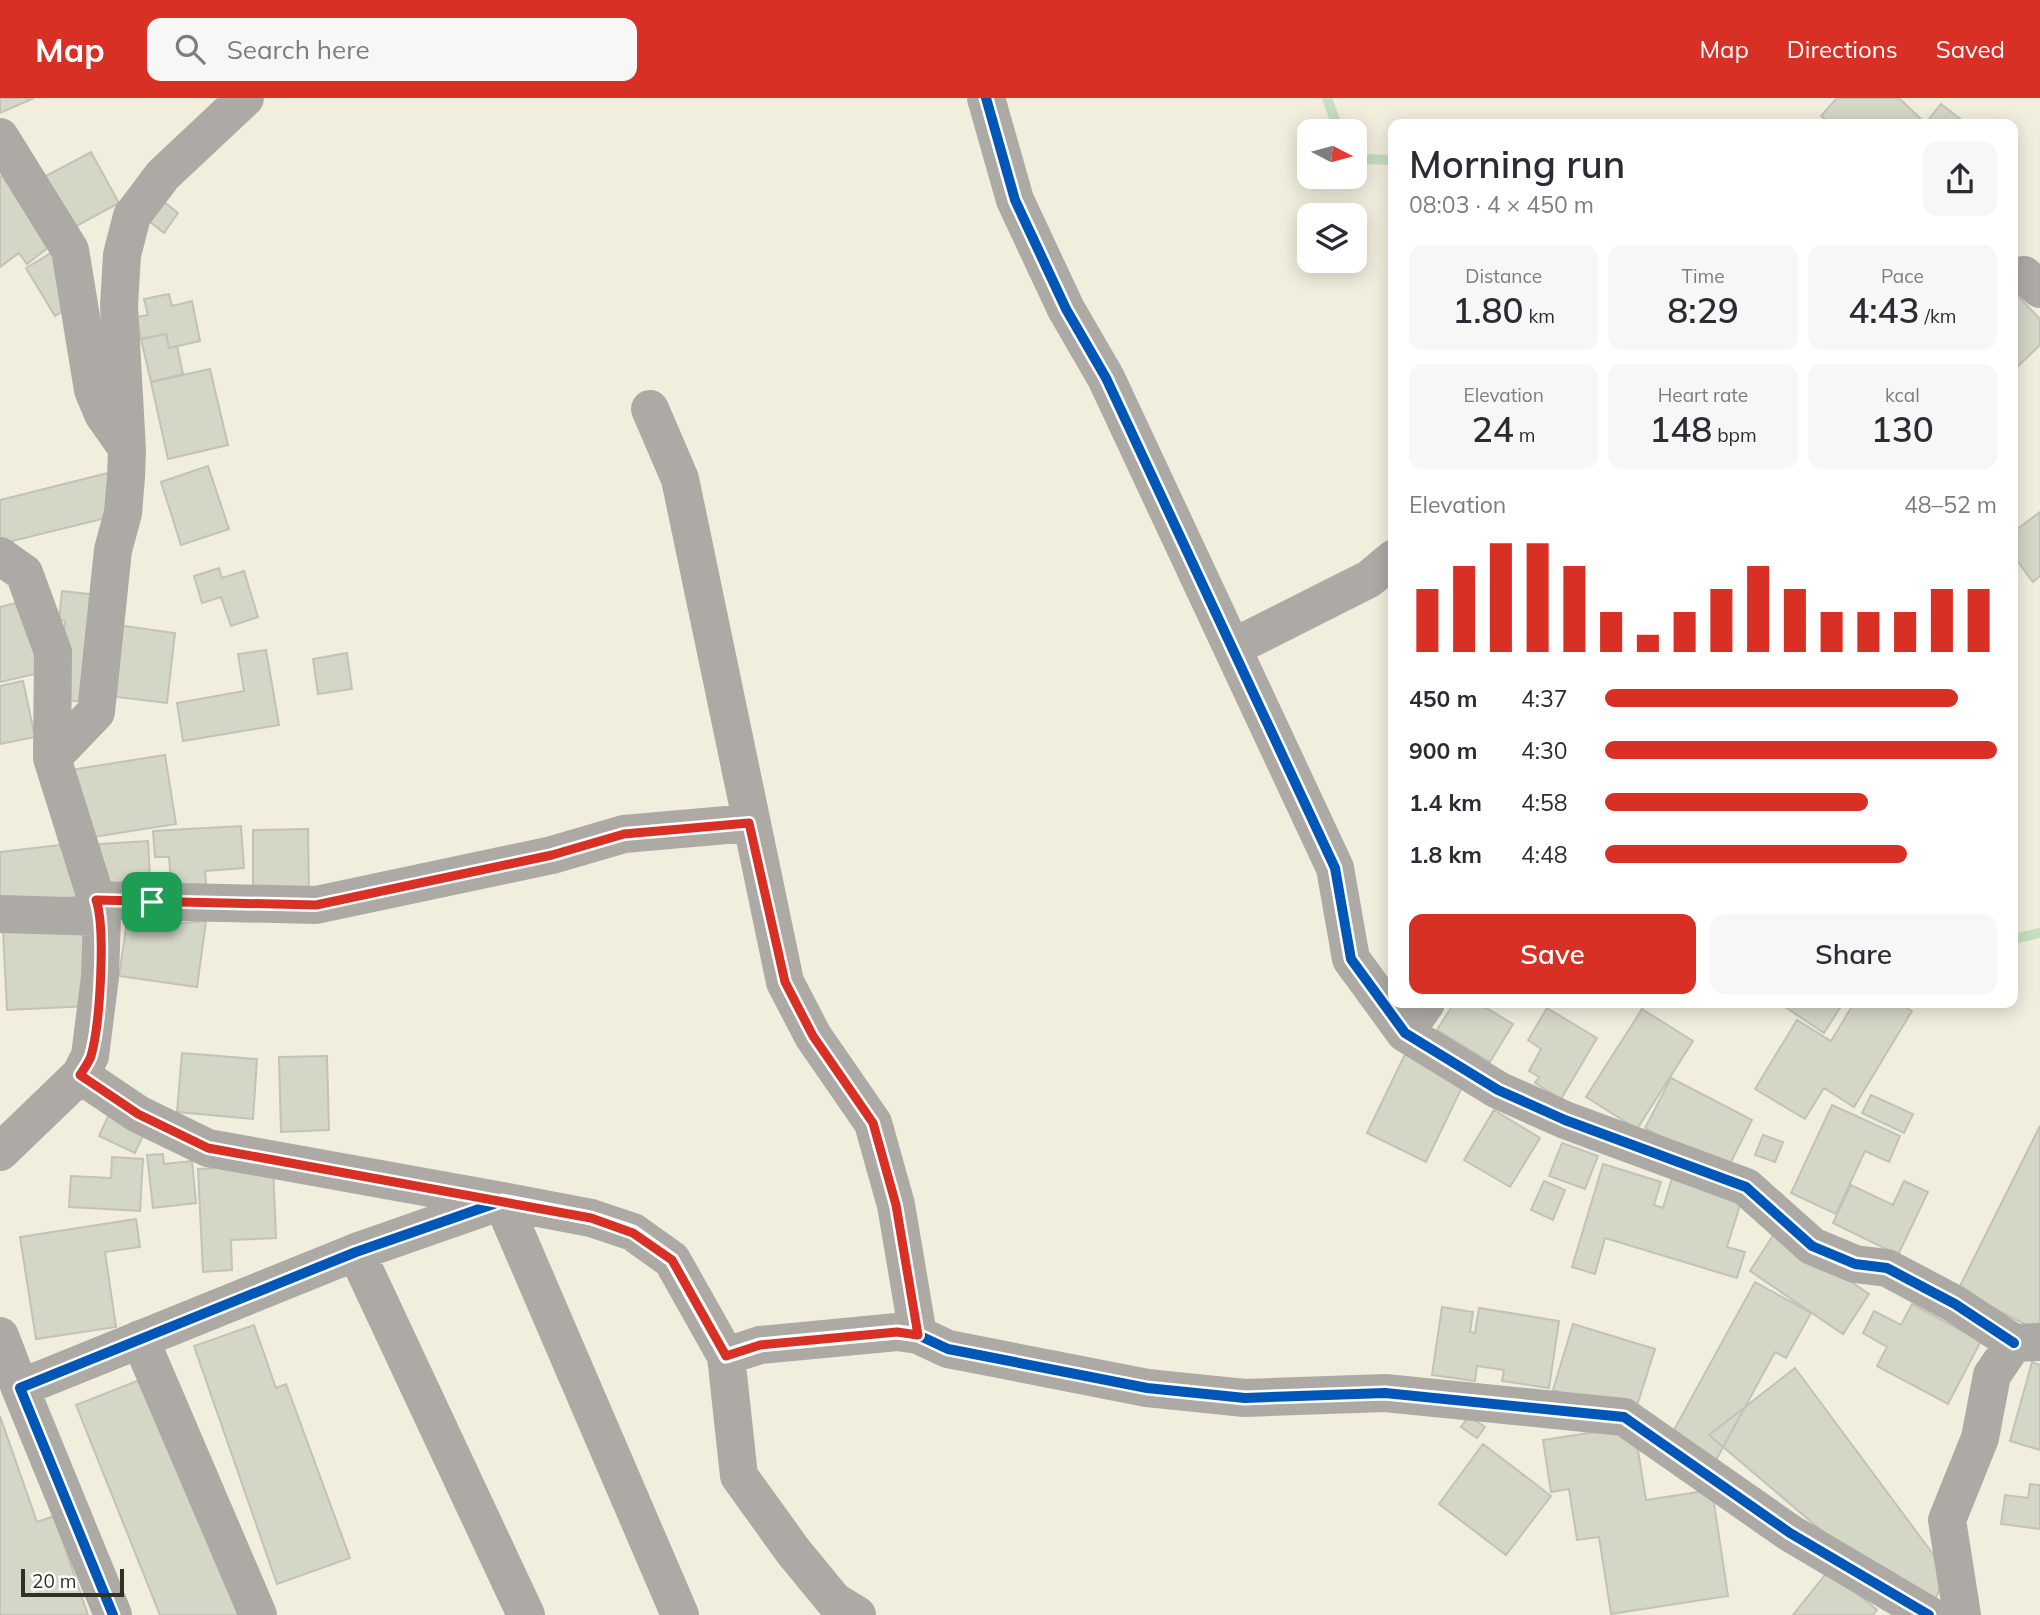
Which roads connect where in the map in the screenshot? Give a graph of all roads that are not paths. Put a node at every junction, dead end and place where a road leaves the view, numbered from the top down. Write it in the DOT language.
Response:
graph roads {
  1 [pos="245,98"];
  2 [pos="986,98"];
  3 [pos="0,137"];
  4 [pos="650,409"];
  5 [pos="128,450"];
  6 [pos="1388,563"];
  7 [pos="8,570"];
  8 [pos="1231,648"];
  9 [pos="52,758"];
  10 [pos="749,823"];
  11 [pos="99,908"];
  12 [pos="0,914"];
  13 [pos="1388,993"];
  14 [pos="1416,1018"];
  15 [pos="80,1075"];
  16 [pos="0,1152"];
  17 [pos="502,1201"];
  18 [pos="356,1252"];
  19 [pos="918,1335"];
  20 [pos="0,1336"];
  21 [pos="140,1339"];
  22 [pos="2027,1342"];
  23 [pos="726,1356"];
  24 [pos="20,1388"];
  25 [pos="113,1615"];
  26 [pos="258,1615"];
  27 [pos="526,1615"];
  28 [pos="680,1615"];
  29 [pos="857,1615"];
  30 [pos="1929,1615"];
  31 [pos="1962,1615"];
  1 -- 5 [label="street"];
  2 -- 8 [label="street"];
  3 -- 5 [label="street"];
  4 -- 10 [label="street"];
  5 -- 9 [label="street"];
  6 -- 8 [label="street"];
  7 -- 9 [label="street"];
  8 -- 13 [label="street"];
  9 -- 11 [label="street"];
  10 -- 11 [label="street"];
  10 -- 19 [label="street"];
  11 -- 12 [label="street"];
  11 -- 15 [label="street"];
  14 -- 22 [label="street"];
  15 -- 16 [label="street"];
  15 -- 17 [label="street"];
  17 -- 18 [label="street"];
  17 -- 23 [label="street"];
  17 -- 28 [label="street"];
  18 -- 21 [label="street"];
  18 -- 27 [label="street"];
  19 -- 23 [label="street"];
  19 -- 30 [label="street"];
  20 -- 24 [label="street"];
  21 -- 24 [label="street"];
  21 -- 26 [label="street"];
  22 -- 31 [label="street"];
  23 -- 29 [label="street"];
  24 -- 25 [label="street"];
}
